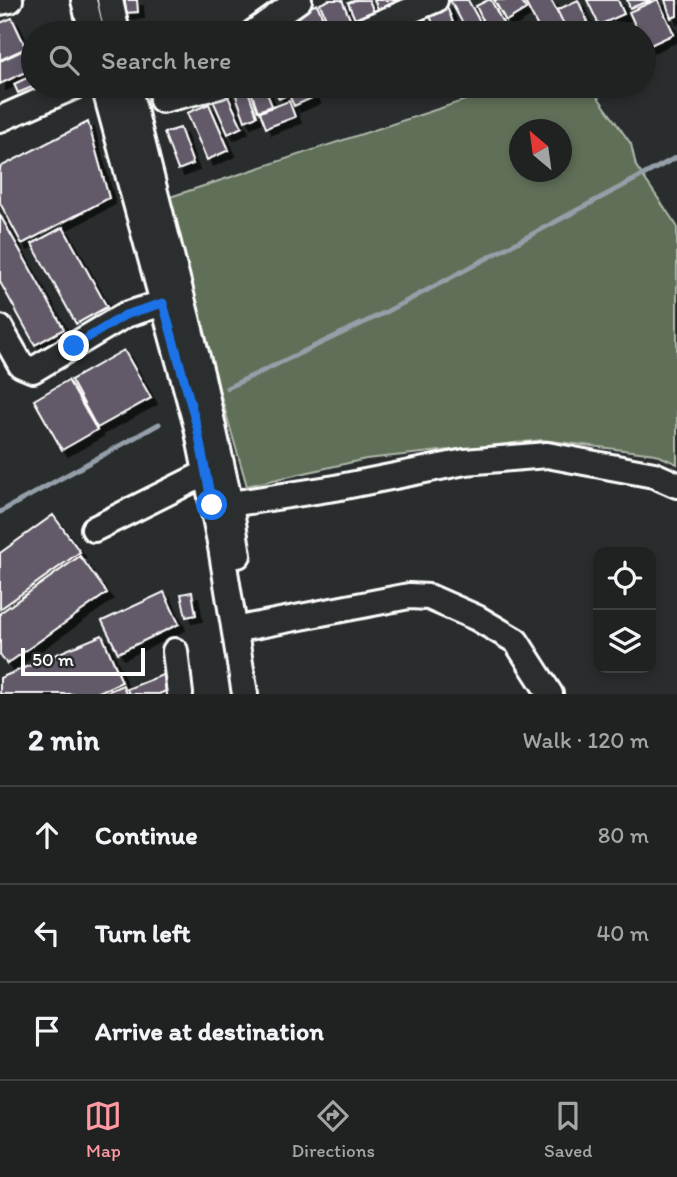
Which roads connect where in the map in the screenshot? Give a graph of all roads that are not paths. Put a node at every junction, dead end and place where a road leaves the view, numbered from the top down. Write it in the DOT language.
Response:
graph roads {
  1 [pos="10,0"];
  2 [pos="84,0"];
  3 [pos="110,0"];
  4 [pos="299,0"];
  5 [pos="435,0"];
  6 [pos="0,2"];
  7 [pos="89,21"];
  8 [pos="114,21"];
  9 [pos="270,21"];
  10 [pos="385,21"];
  11 [pos="48,98"];
  12 [pos="107,98"];
  13 [pos="131,98"];
  14 [pos="0,119"];
  15 [pos="163,303"];
  16 [pos="0,328"];
  17 [pos="206,473"];
  18 [pos="677,485"];
  19 [pos="230,504"];
  20 [pos="94,529"];
  21 [pos="249,627"];
  22 [pos="175,651"];
  23 [pos="180,694"];
  24 [pos="245,694"];
  25 [pos="258,694"];
  26 [pos="550,694"];
  1 -- 6 [label="street"];
  2 -- 7 [label="street"];
  3 -- 8 [label="street"];
  4 -- 9 [label="street"];
  5 -- 10 [label="street"];
  11 -- 14 [label="street"];
  12 -- 15 [label="street"];
  13 -- 19 [label="street"];
  15 -- 16 [label="street"];
  15 -- 17 [label="street"];
  17 -- 20 [label="street"];
  17 -- 24 [label="street"];
  18 -- 19 [label="street"];
  19 -- 21 [label="street"];
  21 -- 25 [label="street"];
  21 -- 26 [label="street"];
  22 -- 23 [label="street"];
}
